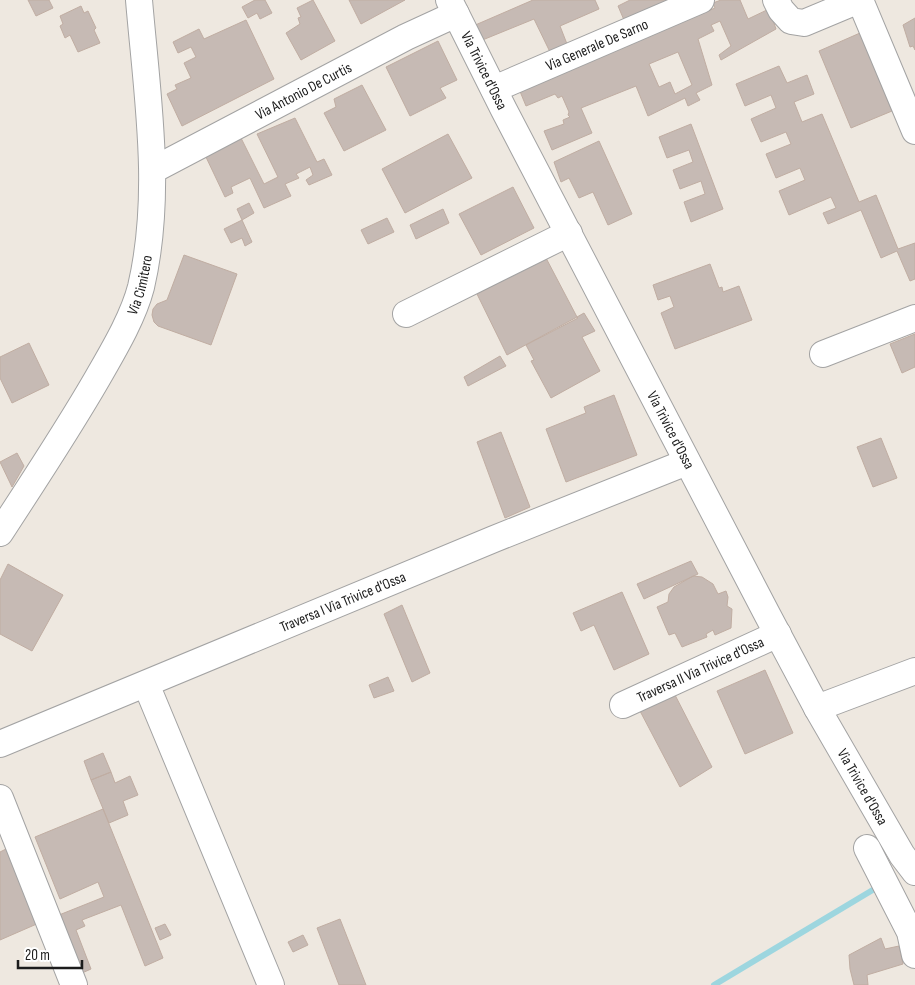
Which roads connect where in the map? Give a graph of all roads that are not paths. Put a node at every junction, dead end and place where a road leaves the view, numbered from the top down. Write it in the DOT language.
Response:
graph roads {
  1 [pos="139,0"];
  2 [pos="701,0"];
  3 [pos="776,0"];
  4 [pos="860,0"];
  5 [pos="452,7"];
  6 [pos="818,12"];
  7 [pos="494,89"];
  8 [pos="915,131"];
  9 [pos="153,170"];
  10 [pos="569,233"];
  11 [pos="406,314"];
  12 [pos="915,318"];
  13 [pos="823,354"];
  14 [pos="687,462"];
  15 [pos="0,533"];
  16 [pos="778,634"];
  17 [pos="915,671"];
  18 [pos="146,684"];
  19 [pos="623,705"];
  20 [pos="817,708"];
  21 [pos="0,744"];
  22 [pos="0,798"];
  23 [pos="872,857"];
  24 [pos="908,863"];
  25 [pos="915,885"];
  26 [pos="915,956"];
  27 [pos="74,985"];
  28 [pos="271,985"];
  1 -- 9 [label="street, Via Cimitero"];
  2 -- 7 [label="street, Via Generale De Sarno"];
  3 -- 6 [label="street"];
  4 -- 6 [label="street"];
  4 -- 8 [label="street"];
  5 -- 7 [label="street, Via Trivice d'Ossa"];
  5 -- 9 [label="street, Via Antonio De Curtis"];
  7 -- 10 [label="street, Via Trivice d'Ossa"];
  9 -- 15 [label="street, Via Cimitero"];
  10 -- 11 [label="street"];
  10 -- 14 [label="street, Via Trivice d'Ossa"];
  12 -- 13 [label="street"];
  14 -- 16 [label="street, Via Trivice d'Ossa"];
  14 -- 18 [label="street, Traversa I Via Trivice d'Ossa"];
  16 -- 19 [label="street, Traversa II Via Trivice d'Ossa"];
  16 -- 20 [label="street, Via Trivice d'Ossa"];
  17 -- 20 [label="street"];
  18 -- 21 [label="street, Traversa I Via Trivice d'Ossa"];
  18 -- 28 [label="street"];
  20 -- 24 [label="street, Via Trivice d'Ossa"];
  22 -- 27 [label="street"];
  23 -- 26 [label="street"];
  24 -- 25 [label="street, Via Trivice d'Ossa"];
}
